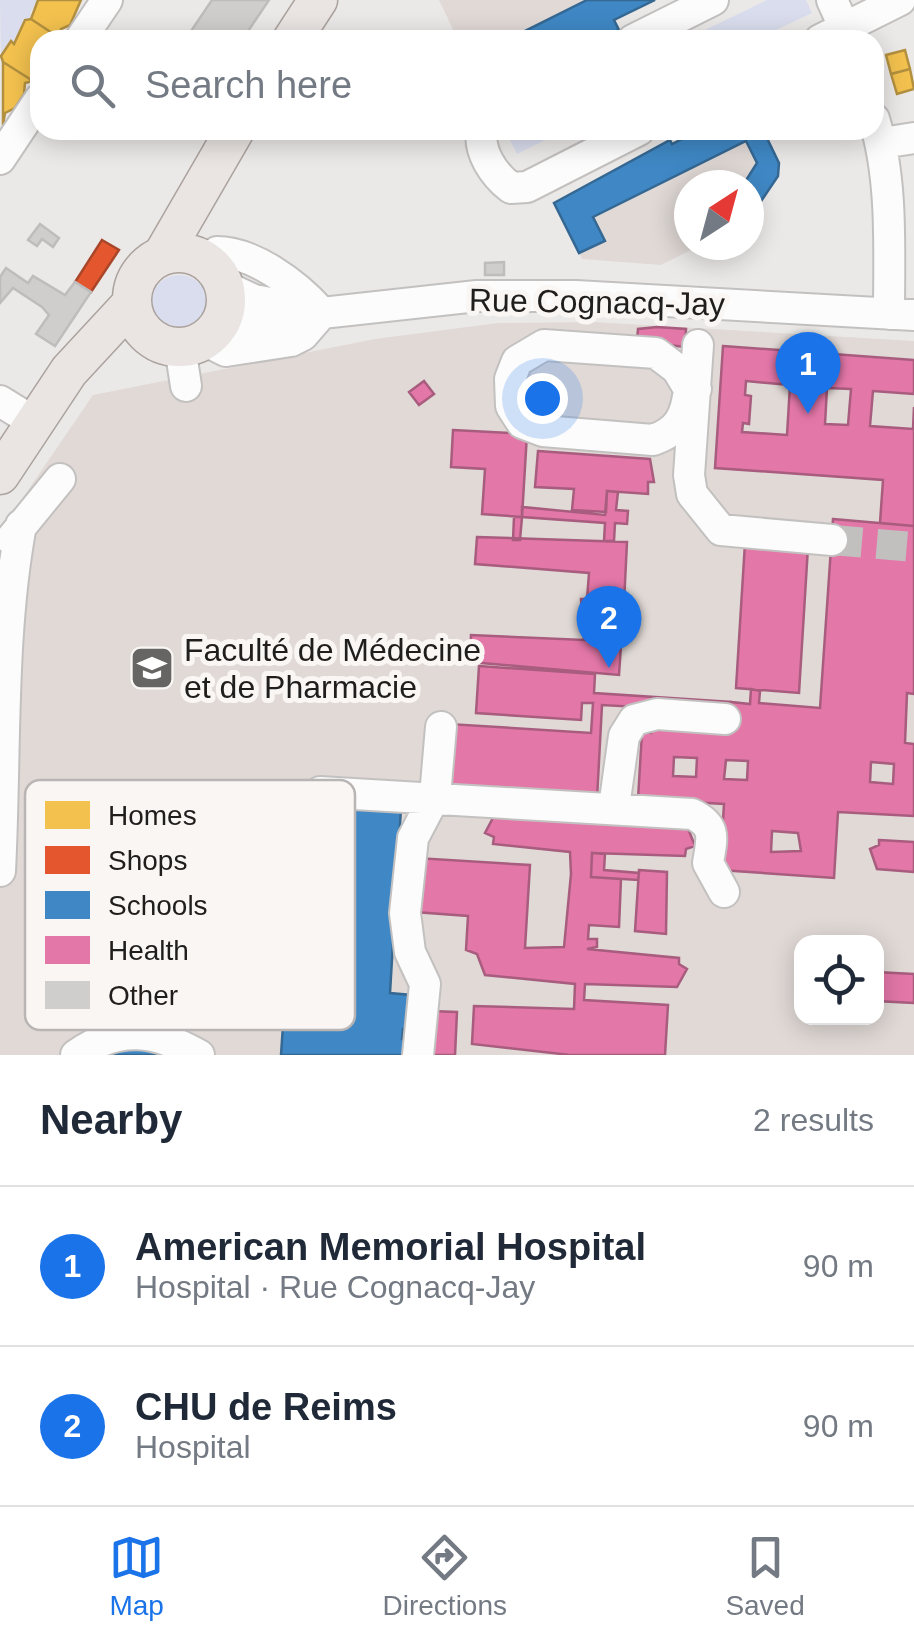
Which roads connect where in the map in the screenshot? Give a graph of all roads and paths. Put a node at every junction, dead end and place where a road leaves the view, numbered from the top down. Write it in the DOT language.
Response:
graph roads {
  1 [pos="106,0"];
  2 [pos="713,0"];
  3 [pos="900,0"];
  4 [pos="837,27"];
  5 [pos="86,30"];
  6 [pos="653,30"];
  7 [pos="30,114"];
  8 [pos="884,132"];
  9 [pos="914,138"];
  10 [pos="229,140"];
  11 [pos="480,140"];
  12 [pos="620,140"];
  13 [pos="879,140"];
  14 [pos="0,158"];
  15 [pos="199,191"];
  16 [pos="162,256"];
  17 [pos="211,269"];
  18 [pos="606,298"];
  19 [pos="132,302"];
  20 [pos="322,313"];
  21 [pos="901,315"];
  22 [pos="189,340"];
  23 [pos="698,345"];
  24 [pos="602,348"];
  25 [pos="186,386"];
  26 [pos="692,389"];
  27 [pos="0,401"];
  28 [pos="34,422"];
  29 [pos="0,475"];
  30 [pos="60,479"];
  31 [pos="21,525"];
  32 [pos="832,540"];
  33 [pos="0,556"];
  34 [pos="726,719"];
  35 [pos="441,727"];
  36 [pos="355,793"];
  37 [pos="435,796"];
  38 [pos="614,807"];
  39 [pos="0,871"];
  40 [pos="724,892"];
  41 [pos="76,1055"];
  42 [pos="200,1055"];
  43 [pos="418,1055"];
  1 -- 5 [label="street"];
  2 -- 6 [label="street"];
  3 -- 4 [label="street"];
  7 -- 14 [label="street"];
  8 -- 9 [label="street"];
  10 -- 15 [label="main road"];
  11 -- 12 [label="street"];
  13 -- 21 [label="street"];
  15 -- 16 [label="main road"];
  15 -- 17 [label="main road"];
  16 -- 17 [label="main road"];
  16 -- 19 [label="main road"];
  17 -- 20 [label="street, Rue Cognacq-Jay"];
  17 -- 22 [label="main road"];
  18 -- 20 [label="street, Rue Cognacq-Jay"];
  18 -- 21 [label="street, Rue Cognacq-Jay"];
  18 -- 24 [label="street"];
  19 -- 22 [label="main road"];
  19 -- 28 [label="main road"];
  20 -- 22 [label="street"];
  22 -- 25 [label="street"];
  22 -- 28 [label="main road"];
  23 -- 26 [label="street"];
  24 -- 26 [label="street"];
  24 -- 26 [label="street"];
  26 -- 32 [label="street"];
  27 -- 28 [label="street"];
  28 -- 29 [label="main road"];
  30 -- 31 [label="street"];
  31 -- 33 [label="street"];
  31 -- 39 [label="street"];
  34 -- 38 [label="street"];
  35 -- 37 [label="street"];
  36 -- 37 [label="street"];
  37 -- 38 [label="street"];
  37 -- 43 [label="street"];
  38 -- 40 [label="street"];
  41 -- 42 [label="street"];
}
